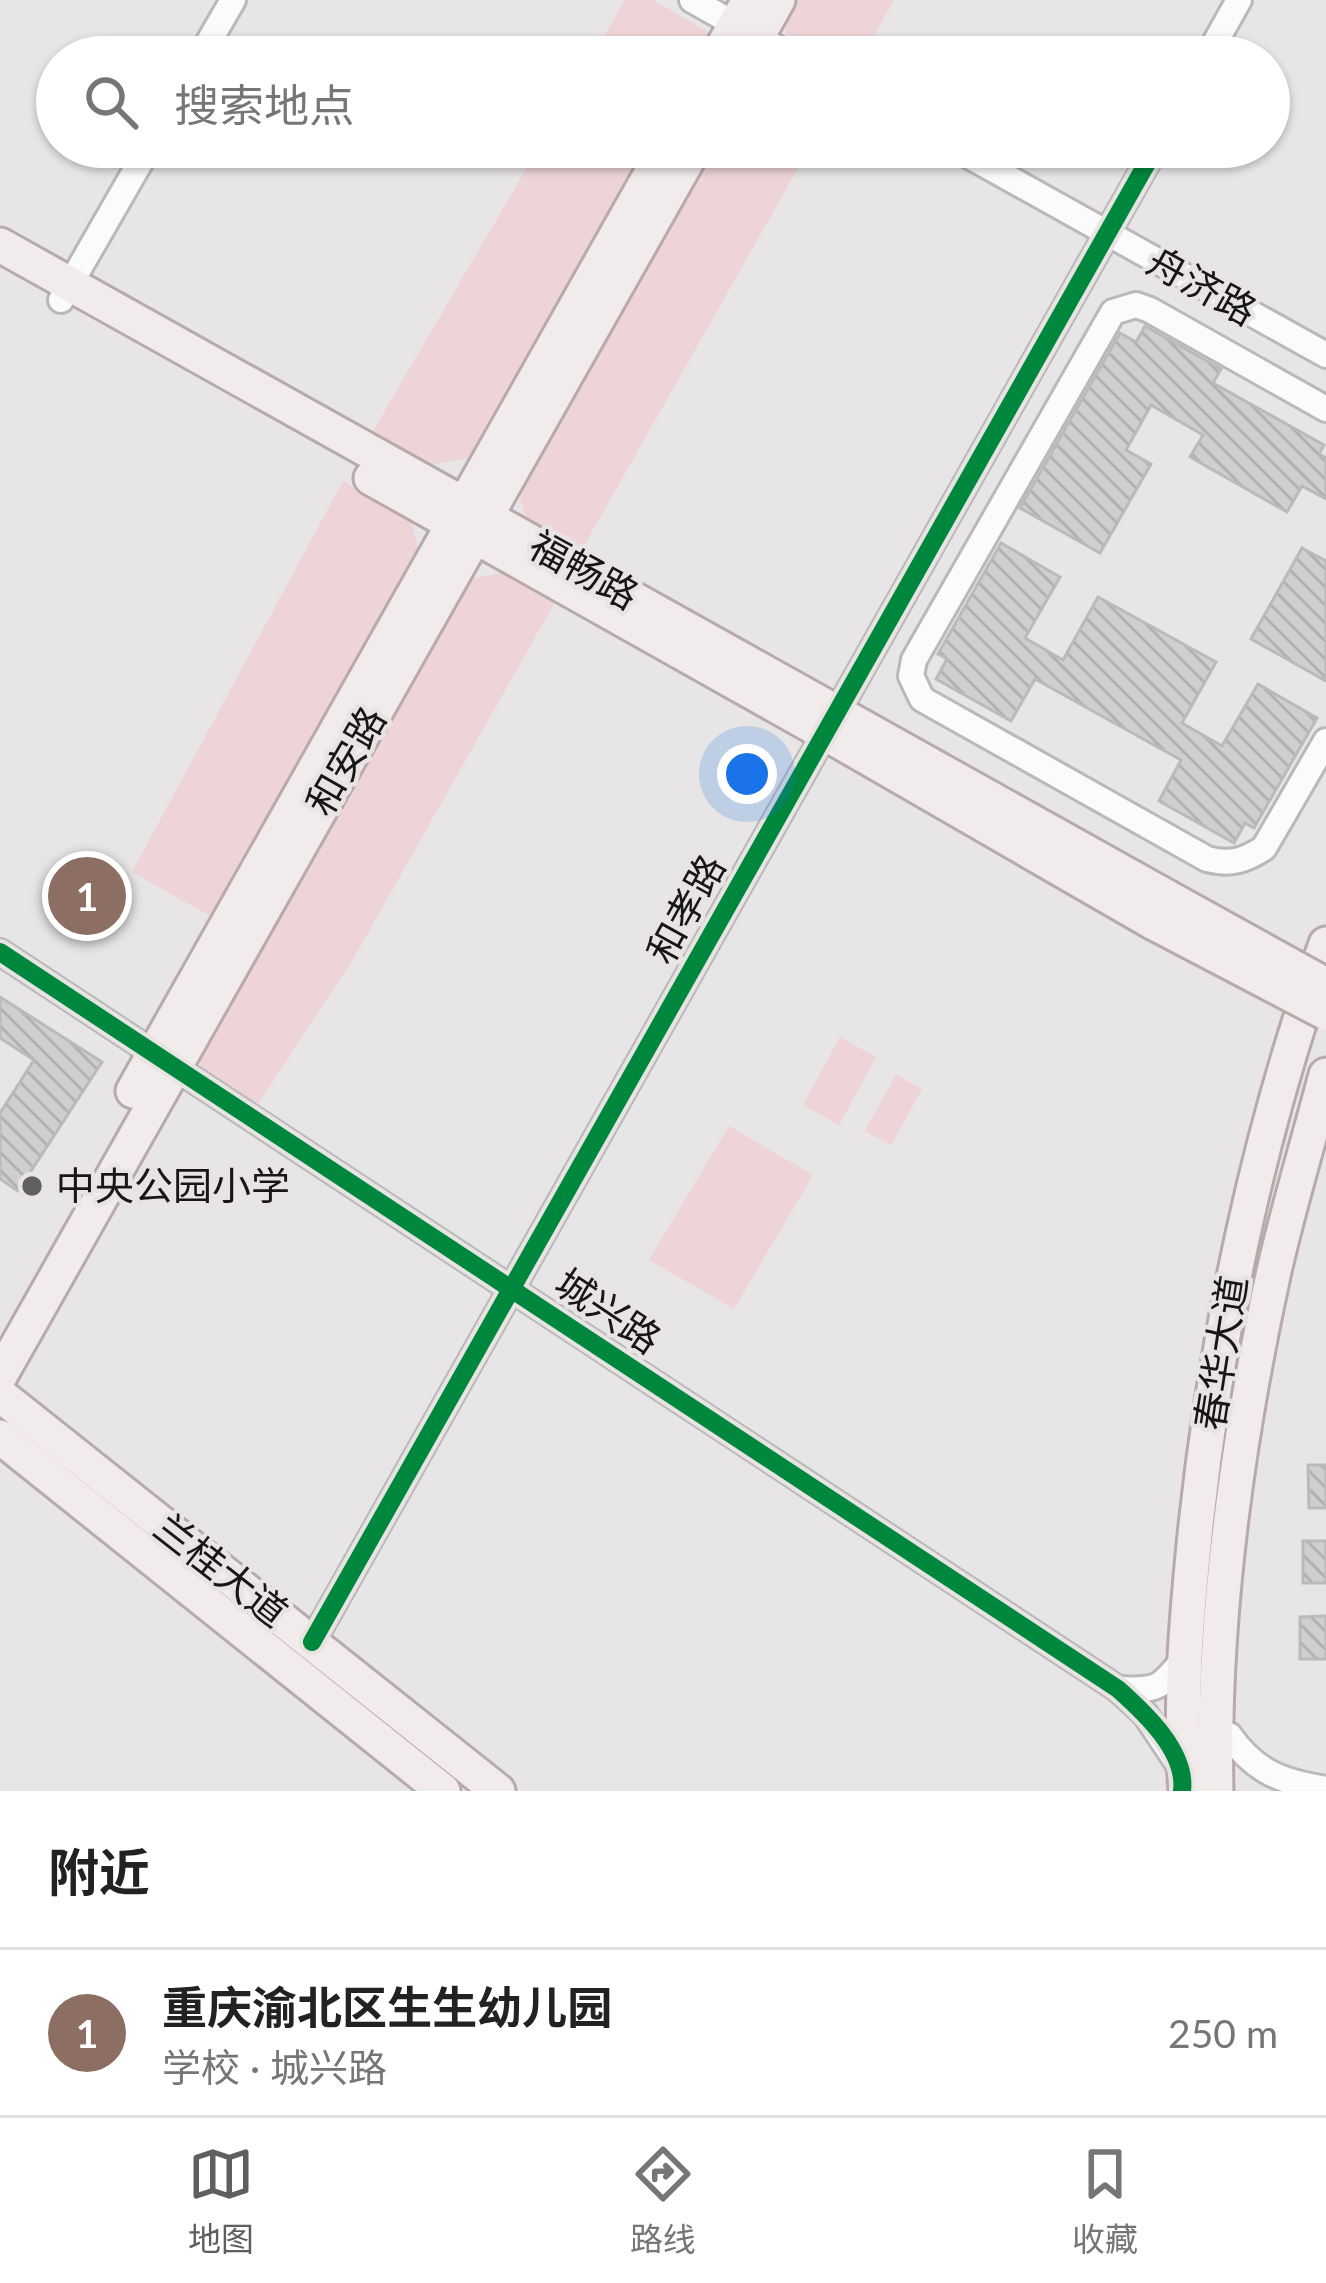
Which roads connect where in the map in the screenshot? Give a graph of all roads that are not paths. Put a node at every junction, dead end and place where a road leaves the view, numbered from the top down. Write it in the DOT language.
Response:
graph roads {
  1 [pos="233,0"];
  2 [pos="692,0"];
  3 [pos="778,0"];
  4 [pos="1239,0"];
  5 [pos="747,29"];
  6 [pos="212,36"];
  7 [pos="1219,36"];
  8 [pos="137,168"];
  9 [pos="655,168"];
  10 [pos="682,168"];
  11 [pos="989,168"];
  12 [pos="1144,168"];
  13 [pos="1107,234"];
  14 [pos="0,245"];
  15 [pos="0,266"];
  16 [pos="66,292"];
  17 [pos="1326,355"];
  18 [pos="1326,409"];
  19 [pos="955,501"];
  20 [pos="469,520"];
  21 [pos="992,522"];
  22 [pos="829,721"];
  23 [pos="1326,741"];
  24 [pos="1160,910"];
  25 [pos="1326,944"];
  26 [pos="0,952"];
  27 [pos="1326,985"];
  28 [pos="1326,1013"];
  29 [pos="164,1059"];
  30 [pos="1326,1075"];
  31 [pos="513,1288"];
  32 [pos="0,1331"];
  33 [pos="0,1376"];
  34 [pos="0,1395"];
  35 [pos="0,1437"];
  36 [pos="312,1642"];
  37 [pos="1184,1658"];
  38 [pos="1219,1658"];
  39 [pos="1118,1689"];
  40 [pos="1228,1735"];
  41 [pos="1184,1785"];
  42 [pos="1304,1788"];
  43 [pos="443,1791"];
  44 [pos="498,1791"];
  45 [pos="1216,1791"];
  46 [pos="1232,1791"];
  1 -- 6 [label="street"];
  2 -- 5 [label="street"];
  3 -- 5 [label="main road"];
  4 -- 7 [label="street"];
  8 -- 16 [label="street"];
  9 -- 20 [label="main road, 和安路"];
  10 -- 20 [label="main road, 和安路"];
  11 -- 13 [label="street, 舟济路"];
  12 -- 13 [label="street, 和孝路"];
  13 -- 17 [label="street, 舟济路"];
  13 -- 19 [label="street, 和孝路"];
  14 -- 16 [label="main road, 福畅路"];
  15 -- 16 [label="main road, 福畅路"];
  16 -- 20 [label="main road, 福畅路"];
  18 -- 21 [label="street"];
  19 -- 21 [label="street"];
  19 -- 22 [label="street, 和孝路"];
  20 -- 22 [label="main road, 福畅路"];
  20 -- 29 [label="main road, 和安路"];
  21 -- 23 [label="street"];
  22 -- 24 [label="main road, 福畅路"];
  22 -- 31 [label="street, 和孝路"];
  24 -- 27 [label="main road, bridge"];
  24 -- 28 [label="main road, bridge"];
  25 -- 37 [label="main road, 春华大道"];
  26 -- 29 [label="street, 城兴路"];
  29 -- 31 [label="street, 城兴路"];
  29 -- 32 [label="main road, 和安路"];
  29 -- 33 [label="main road, 和安路"];
  30 -- 38 [label="main road, 春华大道"];
  31 -- 36 [label="street, 和孝路"];
  31 -- 39 [label="street, 城兴路"];
  34 -- 36 [label="main road, 兰桂大道"];
  35 -- 43 [label="main road, 兰桂大道"];
  36 -- 44 [label="main road, 兰桂大道"];
  37 -- 39 [label="street"];
  37 -- 41 [label="main road, 春华大道"];
  38 -- 40 [label="street, 春华大道"];
  38 -- 45 [label="main road, 春华大道"];
  39 -- 41 [label="street, 城兴路"];
  40 -- 42 [label="street"];
  40 -- 46 [label="street, 春华大道"];
}
